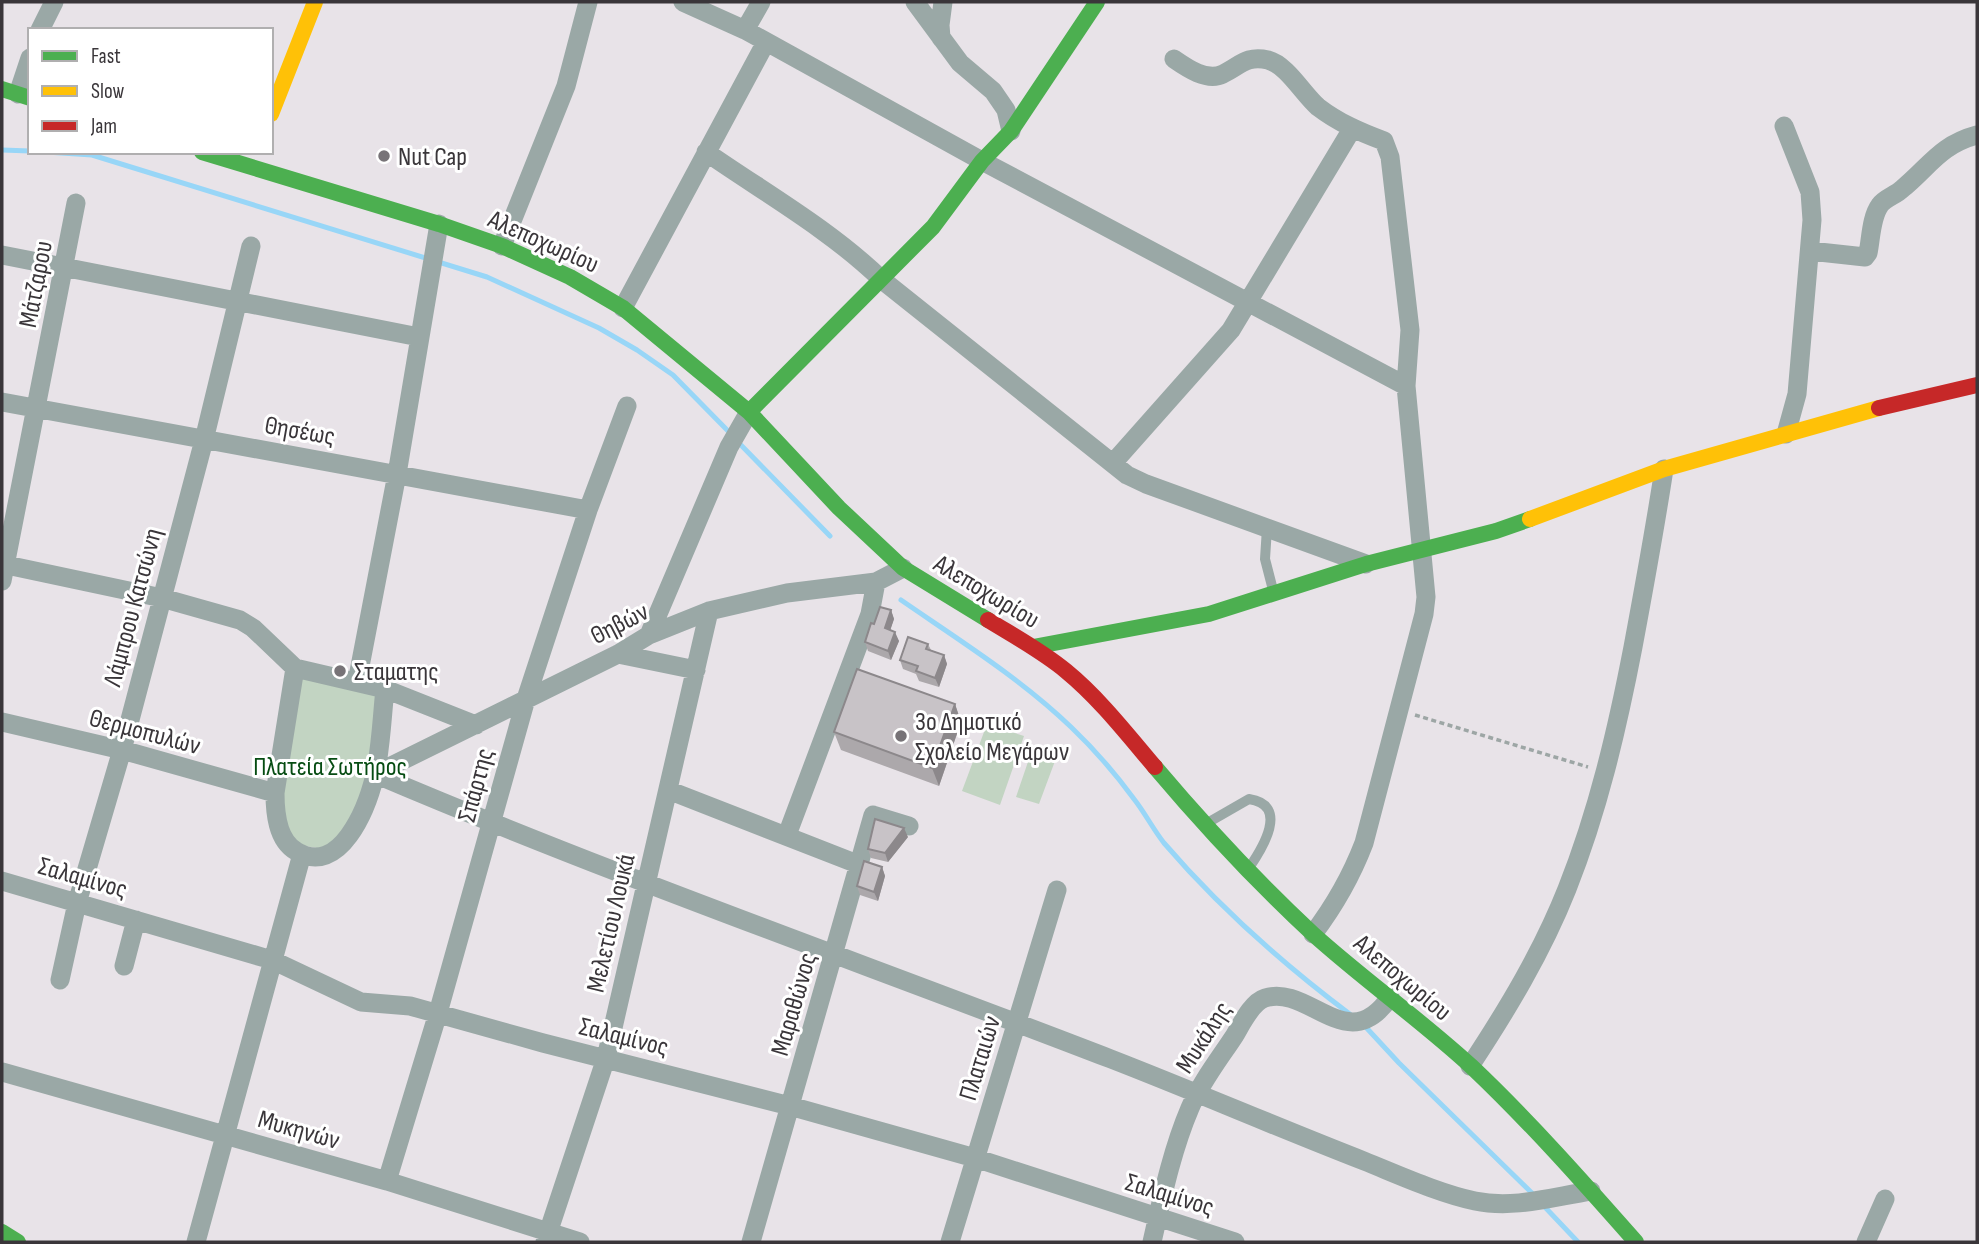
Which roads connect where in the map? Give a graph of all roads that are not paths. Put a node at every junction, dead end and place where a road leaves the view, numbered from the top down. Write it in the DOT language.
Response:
graph roads {
  1 [pos="54,2"];
  2 [pos="315,2"];
  3 [pos="589,2"];
  4 [pos="683,2"];
  5 [pos="761,2"];
  6 [pos="915,2"];
  7 [pos="943,2"];
  8 [pos="1097,2"];
  9 [pos="41,28"];
  10 [pos="746,30"];
  11 [pos="942,38"];
  12 [pos="766,42"];
  13 [pos="1174,59"];
  14 [pos="28,64"];
  15 [pos="17,94"];
  16 [pos="273,109"];
  17 [pos="1784,126"];
  18 [pos="1352,129"];
  19 [pos="1011,131"];
  20 [pos="1977,135"];
  21 [pos="706,152"];
  22 [pos="215,154"];
  23 [pos="253,160"];
  24 [pos="982,161"];
  25 [pos="76,203"];
  26 [pos="438,234"];
  27 [pos="251,246"];
  28 [pos="502,246"];
  29 [pos="1810,251"];
  30 [pos="2,255"];
  31 [pos="65,267"];
  32 [pos="881,279"];
  33 [pos="1248,302"];
  34 [pos="239,303"];
  35 [pos="623,308"];
  36 [pos="419,337"];
  37 [pos="1406,386"];
  38 [pos="1977,386"];
  39 [pos="2,402"];
  40 [pos="627,406"];
  41 [pos="37,408"];
  42 [pos="746,416"];
  43 [pos="1786,434"];
  44 [pos="204,440"];
  45 [pos="1114,463"];
  46 [pos="1664,469"];
  47 [pos="397,474"];
  48 [pos="588,510"];
  49 [pos="1267,528"];
  50 [pos="1422,550"];
  51 [pos="1366,564"];
  52 [pos="903,568"];
  53 [pos="3,570"];
  54 [pos="876,582"];
  55 [pos="1273,594"];
  56 [pos="162,598"];
  57 [pos="709,611"];
  58 [pos="649,635"];
  59 [pos="1033,647"];
  60 [pos="618,654"];
  61 [pos="295,667"];
  62 [pos="696,670"];
  63 [pos="358,682"];
  64 [pos="385,689"];
  65 [pos="526,699"];
  66 [pos="2,722"];
  67 [pos="476,725"];
  68 [pos="122,750"];
  69 [pos="375,774"];
  70 [pos="668,789"];
  71 [pos="275,793"];
  72 [pos="492,824"];
  73 [pos="1206,824"];
  74 [pos="909,826"];
  75 [pos="787,835"];
  76 [pos="302,854"];
  77 [pos="860,865"];
  78 [pos="1249,869"];
  79 [pos="2,881"];
  80 [pos="646,883"];
  81 [pos="1057,890"];
  82 [pos="77,903"];
  83 [pos="136,920"];
  84 [pos="1313,934"];
  85 [pos="835,953"];
  86 [pos="272,960"];
  87 [pos="124,965"];
  88 [pos="60,980"];
  89 [pos="1390,997"];
  90 [pos="438,1013"];
  91 [pos="1018,1023"];
  92 [pos="606,1058"];
  93 [pos="1470,1066"];
  94 [pos="2,1072"];
  95 [pos="1198,1093"];
  96 [pos="790,1106"];
  97 [pos="224,1134"];
  98 [pos="975,1158"];
  99 [pos="387,1181"];
  100 [pos="1591,1191"];
  101 [pos="1885,1199"];
  102 [pos="1157,1219"];
  103 [pos="2,1231"];
  104 [pos="547,1238"];
  105 [pos="18,1242"];
  106 [pos="196,1242"];
  107 [pos="579,1242"];
  108 [pos="751,1242"];
  109 [pos="950,1242"];
  110 [pos="1152,1242"];
  111 [pos="1235,1242"];
  112 [pos="1636,1242"];
  113 [pos="1866,1242"];
  1 -- 9 [label="street"];
  2 -- 16 [label="main road"];
  3 -- 28 [label="street"];
  4 -- 10 [label="street"];
  5 -- 10 [label="street"];
  6 -- 11 [label="street"];
  7 -- 11 [label="street"];
  8 -- 19 [label="main road"];
  10 -- 12 [label="street"];
  11 -- 19 [label="street"];
  12 -- 21 [label="street"];
  12 -- 24 [label="street"];
  13 -- 18 [label="street"];
  14 -- 15 [label="street"];
  17 -- 29 [label="street"];
  18 -- 33 [label="street"];
  18 -- 37 [label="street"];
  19 -- 24 [label="main road"];
  20 -- 29 [label="street"];
  21 -- 32 [label="street"];
  21 -- 35 [label="street"];
  22 -- 23 [label="main road, Αλεποχωρίου"];
  23 -- 26 [label="main road, Αλεποχωρίου"];
  24 -- 32 [label="main road"];
  24 -- 33 [label="street"];
  25 -- 31 [label="street, Μάτζαρου"];
  26 -- 28 [label="main road, Αλεποχωρίου"];
  26 -- 36 [label="street"];
  27 -- 34 [label="street, Λάμπρου Κατσώνη"];
  28 -- 35 [label="main road, Αλεποχωρίου"];
  29 -- 43 [label="street"];
  30 -- 31 [label="street"];
  31 -- 34 [label="street"];
  31 -- 41 [label="street, Μάτζαρου"];
  32 -- 42 [label="main road"];
  32 -- 45 [label="street"];
  33 -- 37 [label="street"];
  33 -- 45 [label="street"];
  34 -- 36 [label="street"];
  34 -- 44 [label="street, Λάμπρου Κατσώνη"];
  35 -- 42 [label="main road, Αλεποχωρίου"];
  36 -- 47 [label="street"];
  37 -- 50 [label="street"];
  38 -- 43 [label="main road"];
  39 -- 41 [label="street, Θησέως"];
  40 -- 48 [label="street, Σπάρτης"];
  41 -- 44 [label="street, Θησέως"];
  41 -- 53 [label="street, Μάτζαρου"];
  42 -- 52 [label="main road, Αλεποχωρίου"];
  42 -- 58 [label="street"];
  43 -- 46 [label="main road"];
  44 -- 47 [label="street, Θησέως"];
  44 -- 56 [label="street, Λάμπρου Κατσώνη"];
  45 -- 49 [label="street"];
  46 -- 50 [label="main road"];
  46 -- 93 [label="street"];
  47 -- 48 [label="street, Θησέως"];
  47 -- 63 [label="street"];
  48 -- 65 [label="street, Σπάρτης"];
  49 -- 51 [label="street"];
  49 -- 55 [label="lane"];
  50 -- 51 [label="main road"];
  50 -- 84 [label="street"];
  51 -- 55 [label="main road"];
  52 -- 54 [label="street, Θηβών"];
  52 -- 59 [label="main road, Αλεποχωρίου"];
  53 -- 56 [label="street"];
  54 -- 57 [label="street, Θηβών"];
  54 -- 75 [label="street"];
  55 -- 59 [label="main road"];
  56 -- 61 [label="street"];
  56 -- 68 [label="street, Λάμπρου Κατσώνη"];
  57 -- 58 [label="street, Θηβών"];
  57 -- 62 [label="street, Μελετίου Λουκά"];
  58 -- 60 [label="street, Θηβών"];
  59 -- 73 [label="main road, Αλεποχωρίου"];
  60 -- 62 [label="street"];
  60 -- 65 [label="street, Θηβών"];
  61 -- 63 [label="street"];
  61 -- 71 [label="street"];
  62 -- 70 [label="street, Μελετίου Λουκά"];
  63 -- 64 [label="street"];
  64 -- 67 [label="street"];
  64 -- 69 [label="street"];
  65 -- 67 [label="street, Θηβών"];
  65 -- 72 [label="street, Σπάρτης"];
  66 -- 68 [label="street, Θερμοπυλών"];
  67 -- 69 [label="street, Θηβών"];
  68 -- 71 [label="street, Θερμοπυλών"];
  68 -- 82 [label="street, Λάμπρου Κατσώνη"];
  69 -- 72 [label="street"];
  69 -- 76 [label="street"];
  70 -- 75 [label="street"];
  70 -- 80 [label="street, Μελετίου Λουκά"];
  71 -- 76 [label="street"];
  72 -- 80 [label="street"];
  72 -- 90 [label="street, Σπάρτης"];
  73 -- 78 [label="main road, Αλεποχωρίου"];
  73 -- 78 [label="lane"];
  74 -- 77 [label="street, Μαραθώνος"];
  75 -- 77 [label="street"];
  76 -- 86 [label="street"];
  77 -- 85 [label="street, Μαραθώνος"];
  78 -- 84 [label="main road, Αλεποχωρίου"];
  79 -- 82 [label="street, Σαλαμίνος"];
  80 -- 85 [label="street"];
  80 -- 92 [label="street, Μελετίου Λουκά"];
  81 -- 91 [label="street, Πλαταιών"];
  82 -- 83 [label="street, Σαλαμίνος"];
  82 -- 88 [label="street, Λάμπρου Κατσώνη"];
  83 -- 86 [label="street, Σαλαμίνος"];
  83 -- 87 [label="street"];
  84 -- 89 [label="main road, Αλεποχωρίου"];
  85 -- 91 [label="street"];
  85 -- 96 [label="street, Μαραθώνος"];
  86 -- 90 [label="street, Σαλαμίνος"];
  86 -- 97 [label="street"];
  89 -- 93 [label="main road, Αλεποχωρίου"];
  89 -- 95 [label="street, Μυκάλης"];
  90 -- 92 [label="street, Σαλαμίνος"];
  90 -- 99 [label="street, Σπάρτης"];
  91 -- 95 [label="street"];
  91 -- 98 [label="street, Πλαταιών"];
  92 -- 96 [label="street, Σαλαμίνος"];
  92 -- 104 [label="street, Μελετίου Λουκά"];
  93 -- 100 [label="main road, Αλεποχωρίου"];
  94 -- 97 [label="street, Μυκηνών"];
  95 -- 100 [label="street"];
  95 -- 102 [label="street, Μυκάλης"];
  96 -- 98 [label="street, Σαλαμίνος"];
  96 -- 108 [label="street, Μαραθώνος"];
  97 -- 99 [label="street, Μυκηνών"];
  97 -- 106 [label="street"];
  98 -- 102 [label="street, Σαλαμίνος"];
  98 -- 109 [label="street, Πλαταιών"];
  99 -- 104 [label="street, Μυκηνών"];
  100 -- 112 [label="main road, Αλεποχωρίου"];
  101 -- 113 [label="street"];
  102 -- 110 [label="street, Μυκάλης"];
  102 -- 111 [label="street, Σαλαμίνος"];
  103 -- 105 [label="main road"];
  104 -- 107 [label="street, Μυκηνών"];
}
